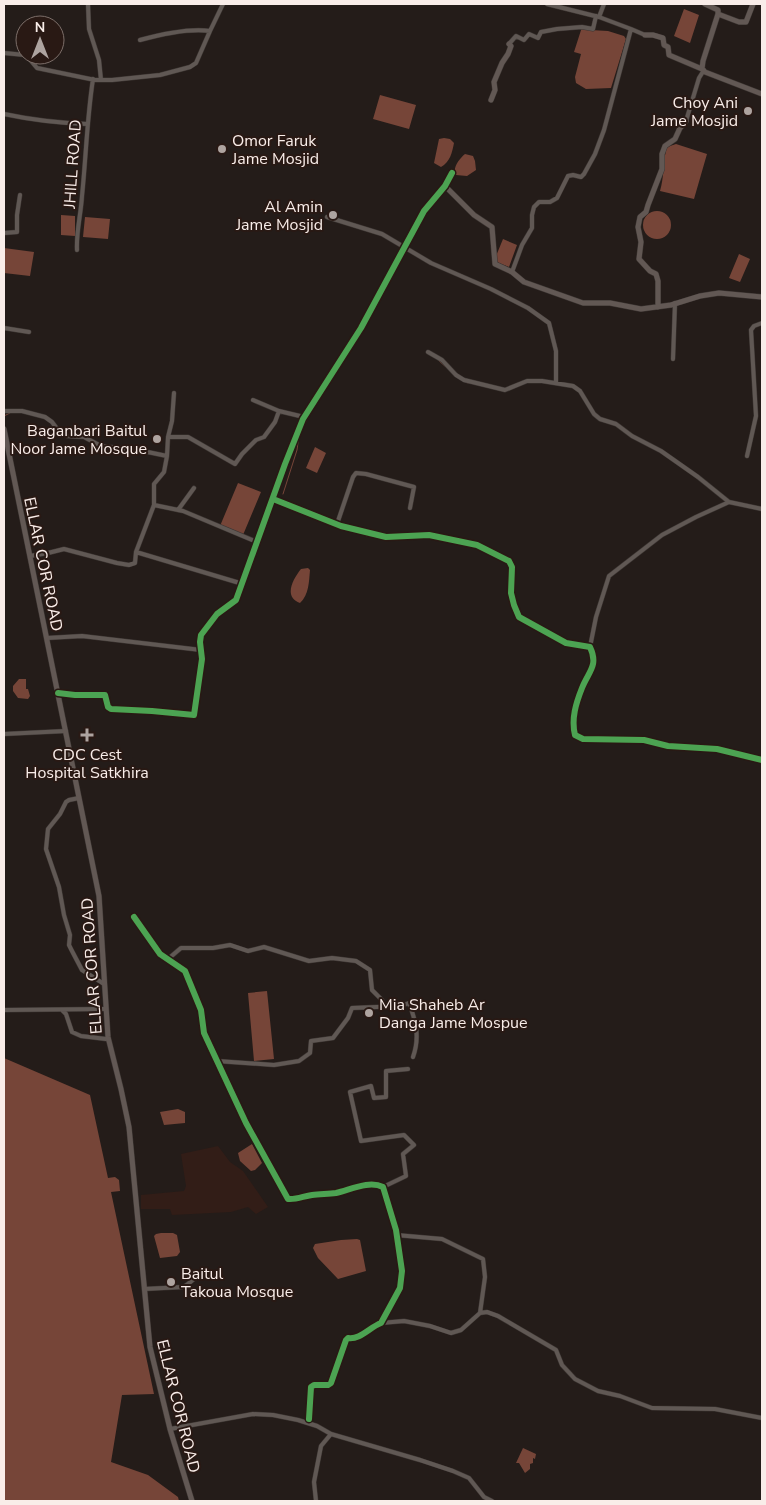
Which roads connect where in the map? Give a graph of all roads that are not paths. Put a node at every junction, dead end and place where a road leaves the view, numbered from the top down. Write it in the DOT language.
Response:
graph roads {
  1 [pos="89,4"];
  2 [pos="223,4"];
  3 [pos="547,4"];
  4 [pos="604,4"];
  5 [pos="705,4"];
  6 [pos="720,4"];
  7 [pos="753,4"];
  8 [pos="718,12"];
  9 [pos="598,17"];
  10 [pos="91,29"];
  11 [pos="631,29"];
  12 [pos="210,31"];
  13 [pos="645,35"];
  14 [pos="140,40"];
  15 [pos="509,44"];
  16 [pos="34,65"];
  17 [pos="703,69"];
  18 [pos="93,79"];
  19 [pos="101,80"];
  20 [pos="762,94"];
  21 [pos="491,100"];
  22 [pos="4,114"];
  23 [pos="686,121"];
  24 [pos="87,124"];
  25 [pos="452,173"];
  26 [pos="584,174"];
  27 [pos="588,178"];
  28 [pos="445,186"];
  29 [pos="20,195"];
  30 [pos="327,217"];
  31 [pos="4,234"];
  32 [pos="406,247"];
  33 [pos="76,250"];
  34 [pos="512,272"];
  35 [pos="762,297"];
  36 [pos="675,303"];
  37 [pos="658,306"];
  38 [pos="762,323"];
  39 [pos="4,328"];
  40 [pos="28,332"];
  41 [pos="428,352"];
  42 [pos="673,359"];
  43 [pos="556,383"];
  44 [pos="174,393"];
  45 [pos="253,400"];
  46 [pos="4,411"];
  47 [pos="279,411"];
  48 [pos="304,418"];
  49 [pos="4,429"];
  50 [pos="168,437"];
  51 [pos="167,456"];
  52 [pos="747,456"];
  53 [pos="194,488"];
  54 [pos="273,498"];
  55 [pos="729,502"];
  56 [pos="154,505"];
  57 [pos="410,508"];
  58 [pos="762,509"];
  59 [pos="178,510"];
  60 [pos="338,524"];
  61 [pos="258,542"];
  62 [pos="136,552"];
  63 [pos="30,556"];
  64 [pos="243,584"];
  65 [pos="46,638"];
  66 [pos="590,647"];
  67 [pos="201,650"];
  68 [pos="58,693"];
  69 [pos="66,731"];
  70 [pos="4,734"];
  71 [pos="762,760"];
  72 [pos="79,798"];
  73 [pos="134,917"];
  74 [pos="168,959"];
  75 [pos="104,984"];
  76 [pos="383,1006"];
  77 [pos="105,1009"];
  78 [pos="4,1010"];
  79 [pos="62,1010"];
  80 [pos="106,1039"];
  81 [pos="413,1057"];
  82 [pos="217,1061"];
  83 [pos="408,1069"];
  84 [pos="383,1187"];
  85 [pos="398,1234"];
  86 [pos="203,1275"];
  87 [pos="144,1289"];
  88 [pos="480,1313"];
  89 [pos="381,1323"];
  90 [pos="762,1418"];
  91 [pos="309,1419"];
  92 [pos="170,1429"];
  93 [pos="331,1434"];
  94 [pos="192,1501"];
  95 [pos="316,1501"];
  96 [pos="492,1501"];
  1 -- 10 [label="street"];
  1 -- 19 [label="street"];
  2 -- 12 [label="street"];
  3 -- 9 [label="street"];
  4 -- 9 [label="street"];
  5 -- 8 [label="main road"];
  6 -- 8 [label="street"];
  7 -- 8 [label="main road"];
  8 -- 17 [label="main road"];
  9 -- 11 [label="street"];
  9 -- 15 [label="street"];
  11 -- 13 [label="street"];
  11 -- 26 [label="street"];
  12 -- 14 [label="street"];
  12 -- 19 [label="street"];
  13 -- 17 [label="main road"];
  15 -- 21 [label="main road"];
  16 -- 18 [label="street"];
  17 -- 20 [label="main road"];
  17 -- 23 [label="street"];
  18 -- 19 [label="street"];
  18 -- 24 [label="street, JHILL ROAD"];
  22 -- 24 [label="street"];
  23 -- 37 [label="main road"];
  24 -- 33 [label="street, JHILL ROAD"];
  25 -- 28 [label="street"];
  26 -- 27 [label="street"];
  26 -- 34 [label="street"];
  28 -- 32 [label="street"];
  28 -- 34 [label="main road"];
  29 -- 31 [label="street"];
  30 -- 32 [label="street"];
  32 -- 43 [label="street"];
  32 -- 48 [label="street"];
  34 -- 37 [label="main road"];
  35 -- 36 [label="main road"];
  36 -- 37 [label="main road"];
  36 -- 42 [label="street"];
  38 -- 52 [label="street"];
  39 -- 40 [label="street"];
  41 -- 43 [label="street"];
  43 -- 55 [label="street"];
  44 -- 50 [label="street"];
  45 -- 47 [label="street"];
  46 -- 51 [label="street"];
  47 -- 48 [label="street"];
  47 -- 50 [label="street"];
  48 -- 54 [label="street"];
  49 -- 63 [label="main road, ELLAR COR ROAD"];
  50 -- 51 [label="street"];
  51 -- 56 [label="street"];
  53 -- 59 [label="street"];
  54 -- 60 [label="street"];
  54 -- 61 [label="street"];
  55 -- 58 [label="street"];
  55 -- 66 [label="street"];
  56 -- 59 [label="street"];
  56 -- 62 [label="street"];
  57 -- 60 [label="street"];
  59 -- 61 [label="street"];
  60 -- 66 [label="street"];
  61 -- 64 [label="street"];
  62 -- 63 [label="street"];
  62 -- 64 [label="street"];
  63 -- 65 [label="main road, ELLAR COR ROAD"];
  64 -- 67 [label="street"];
  65 -- 67 [label="street"];
  65 -- 68 [label="main road, ELLAR COR ROAD"];
  66 -- 71 [label="street"];
  67 -- 68 [label="street"];
  68 -- 69 [label="main road, ELLAR COR ROAD"];
  69 -- 70 [label="street"];
  69 -- 72 [label="main road, ELLAR COR ROAD"];
  72 -- 75 [label="main road, ELLAR COR ROAD"];
  72 -- 75 [label="street"];
  73 -- 74 [label="street"];
  74 -- 76 [label="street"];
  74 -- 82 [label="street"];
  75 -- 77 [label="main road, ELLAR COR ROAD"];
  76 -- 81 [label="street"];
  76 -- 82 [label="street"];
  77 -- 79 [label="street"];
  77 -- 87 [label="main road, ELLAR COR ROAD"];
  78 -- 79 [label="street"];
  79 -- 80 [label="street"];
  82 -- 84 [label="street"];
  83 -- 84 [label="street"];
  84 -- 85 [label="street"];
  85 -- 88 [label="street"];
  85 -- 89 [label="street"];
  86 -- 87 [label="street"];
  87 -- 92 [label="main road, ELLAR COR ROAD"];
  88 -- 89 [label="street"];
  88 -- 90 [label="street"];
  89 -- 91 [label="street"];
  92 -- 93 [label="street"];
  92 -- 94 [label="main road, ELLAR COR ROAD"];
  93 -- 95 [label="street"];
  93 -- 96 [label="street"];
}
